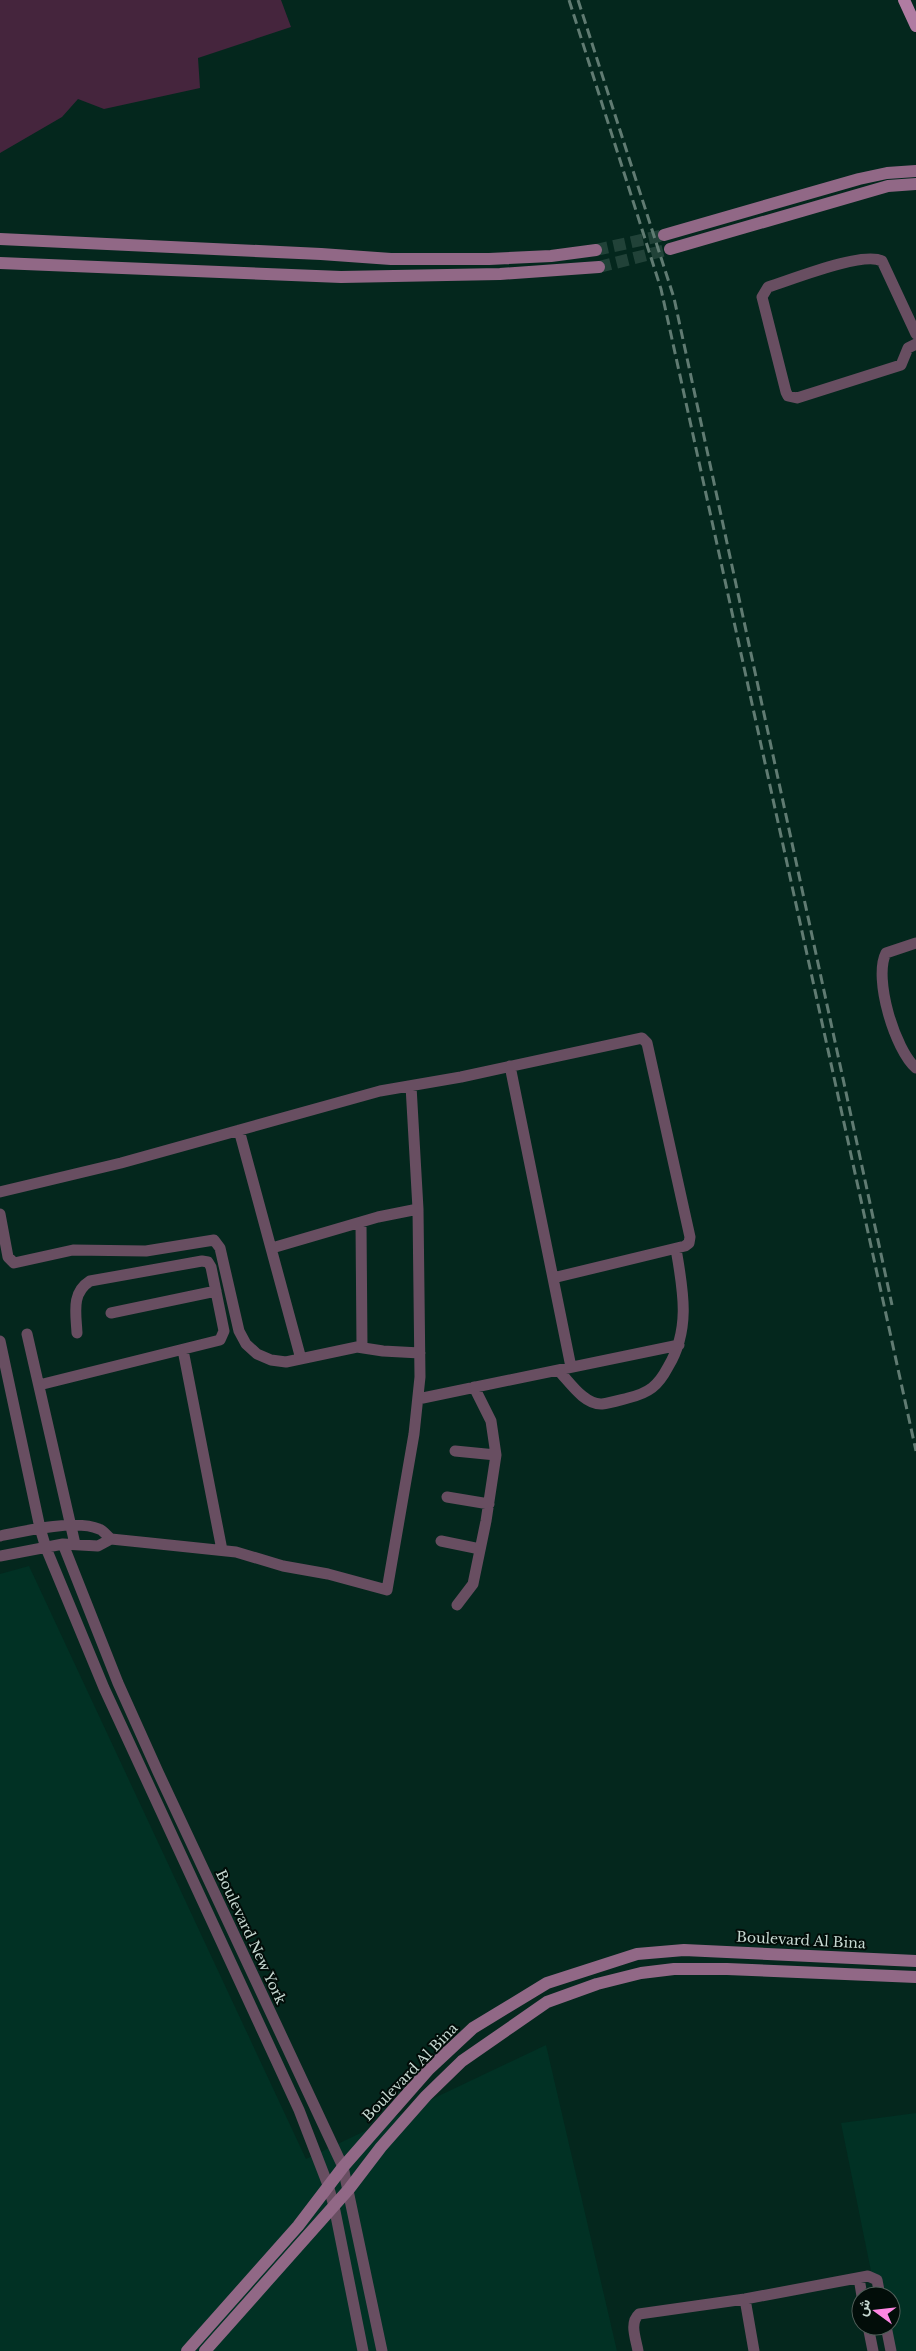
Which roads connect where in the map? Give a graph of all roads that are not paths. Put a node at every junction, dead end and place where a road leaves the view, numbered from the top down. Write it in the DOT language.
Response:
graph roads {
  1 [pos="904,0"];
  2 [pos="916,26"];
  3 [pos="916,171"];
  4 [pos="916,184"];
  5 [pos="664,234"];
  6 [pos="0,239"];
  7 [pos="670,249"];
  8 [pos="596,250"];
  9 [pos="444,259"];
  10 [pos="0,263"];
  11 [pos="598,266"];
  12 [pos="446,275"];
  13 [pos="916,334"];
  14 [pos="916,344"];
  15 [pos="916,943"];
  16 [pos="510,1066"];
  17 [pos="916,1068"];
  18 [pos="411,1086"];
  19 [pos="239,1130"];
  20 [pos="0,1192"];
  21 [pos="418,1209"];
  22 [pos="0,1214"];
  23 [pos="361,1222"];
  24 [pos="272,1248"];
  25 [pos="676,1249"];
  26 [pos="553,1278"];
  27 [pos="216,1291"];
  28 [pos="111,1313"];
  29 [pos="77,1333"];
  30 [pos="27,1334"];
  31 [pos="0,1341"];
  32 [pos="679,1345"];
  33 [pos="362,1347"];
  34 [pos="183,1350"];
  35 [pos="420,1353"];
  36 [pos="301,1359"];
  37 [pos="571,1367"];
  38 [pos="558,1370"];
  39 [pos="38,1385"];
  40 [pos="474,1387"];
  41 [pos="418,1399"];
  42 [pos="456,1451"];
  43 [pos="496,1455"];
  44 [pos="447,1497"];
  45 [pos="489,1504"];
  46 [pos="70,1525"];
  47 [pos="40,1528"];
  48 [pos="0,1536"];
  49 [pos="111,1540"];
  50 [pos="441,1541"];
  51 [pos="63,1544"];
  52 [pos="75,1544"];
  53 [pos="46,1548"];
  54 [pos="480,1549"];
  55 [pos="222,1550"];
  56 [pos="0,1556"];
  57 [pos="457,1605"];
  58 [pos="118,1683"];
  59 [pos="104,1688"];
  60 [pos="158,1772"];
  61 [pos="145,1777"];
  62 [pos="236,1940"];
  63 [pos="224,1948"];
  64 [pos="916,1961"];
  65 [pos="916,1977"];
  66 [pos="343,2167"];
  67 [pos="328,2185"];
  68 [pos="349,2189"];
  69 [pos="334,2206"];
  70 [pos="863,2277"];
  71 [pos="863,2286"];
  72 [pos="878,2286"];
  73 [pos="745,2300"];
  74 [pos="870,2336"];
  75 [pos="888,2336"];
  76 [pos="187,2351"];
  77 [pos="205,2351"];
  78 [pos="363,2351"];
  79 [pos="382,2351"];
  80 [pos="638,2351"];
  81 [pos="754,2351"];
  82 [pos="873,2351"];
  83 [pos="891,2351"];
  1 -- 2 [label="main road"];
  3 -- 5 [label="main road"];
  4 -- 7 [label="main road"];
  6 -- 9 [label="main road"];
  8 -- 9 [label="main road"];
  9 -- 12 [label="main road"];
  10 -- 12 [label="main road"];
  11 -- 12 [label="main road"];
  13 -- 14 [label="street"];
  15 -- 17 [label="street"];
  16 -- 18 [label="street"];
  16 -- 25 [label="street"];
  16 -- 26 [label="street"];
  18 -- 19 [label="street"];
  18 -- 21 [label="street"];
  19 -- 20 [label="street"];
  19 -- 24 [label="street"];
  21 -- 23 [label="street"];
  21 -- 35 [label="street"];
  22 -- 36 [label="street"];
  23 -- 24 [label="street"];
  23 -- 33 [label="street"];
  24 -- 36 [label="street"];
  25 -- 26 [label="street"];
  25 -- 32 [label="street"];
  26 -- 37 [label="street"];
  27 -- 28 [label="street"];
  27 -- 29 [label="street"];
  27 -- 34 [label="street"];
  30 -- 39 [label="street"];
  31 -- 47 [label="street, Boulevard New York"];
  32 -- 37 [label="street"];
  32 -- 38 [label="street"];
  33 -- 35 [label="street"];
  33 -- 36 [label="street"];
  34 -- 39 [label="street"];
  34 -- 55 [label="street"];
  35 -- 41 [label="street"];
  37 -- 38 [label="street"];
  38 -- 40 [label="street"];
  39 -- 46 [label="street"];
  40 -- 41 [label="street"];
  40 -- 43 [label="street"];
  41 -- 55 [label="street"];
  42 -- 43 [label="street"];
  43 -- 45 [label="street"];
  44 -- 45 [label="street"];
  45 -- 54 [label="street"];
  46 -- 47 [label="street"];
  46 -- 49 [label="street"];
  46 -- 52 [label="street"];
  47 -- 48 [label="street"];
  47 -- 53 [label="street, Boulevard New York"];
  49 -- 52 [label="street"];
  49 -- 55 [label="street"];
  50 -- 54 [label="street"];
  51 -- 52 [label="street"];
  51 -- 53 [label="street"];
  51 -- 58 [label="street, Boulevard New York"];
  53 -- 56 [label="street"];
  53 -- 59 [label="street, Boulevard New York"];
  54 -- 57 [label="street"];
  58 -- 59 [label="street"];
  58 -- 60 [label="street, Boulevard New York"];
  59 -- 61 [label="street, Boulevard New York"];
  60 -- 61 [label="street"];
  60 -- 62 [label="street, Boulevard New York"];
  61 -- 63 [label="street, Boulevard New York"];
  62 -- 63 [label="street"];
  62 -- 66 [label="street, Boulevard New York"];
  63 -- 67 [label="street, Boulevard New York"];
  64 -- 66 [label="main road, Boulevard Al Bina"];
  65 -- 68 [label="main road, Boulevard Al Bina"];
  66 -- 67 [label="main road, Boulevard Al Bina"];
  66 -- 68 [label="street, Boulevard New York"];
  67 -- 69 [label="street, Boulevard New York"];
  67 -- 76 [label="main road, Boulevard Al Bina"];
  68 -- 69 [label="main road, Boulevard Al Bina"];
  68 -- 79 [label="street, Boulevard New York"];
  69 -- 77 [label="main road, Boulevard Al Bina"];
  69 -- 78 [label="street, Boulevard New York"];
  70 -- 71 [label="street"];
  70 -- 72 [label="street"];
  70 -- 73 [label="street"];
  73 -- 80 [label="street"];
  73 -- 81 [label="street"];
  74 -- 82 [label="street"];
  75 -- 83 [label="street"];
}
